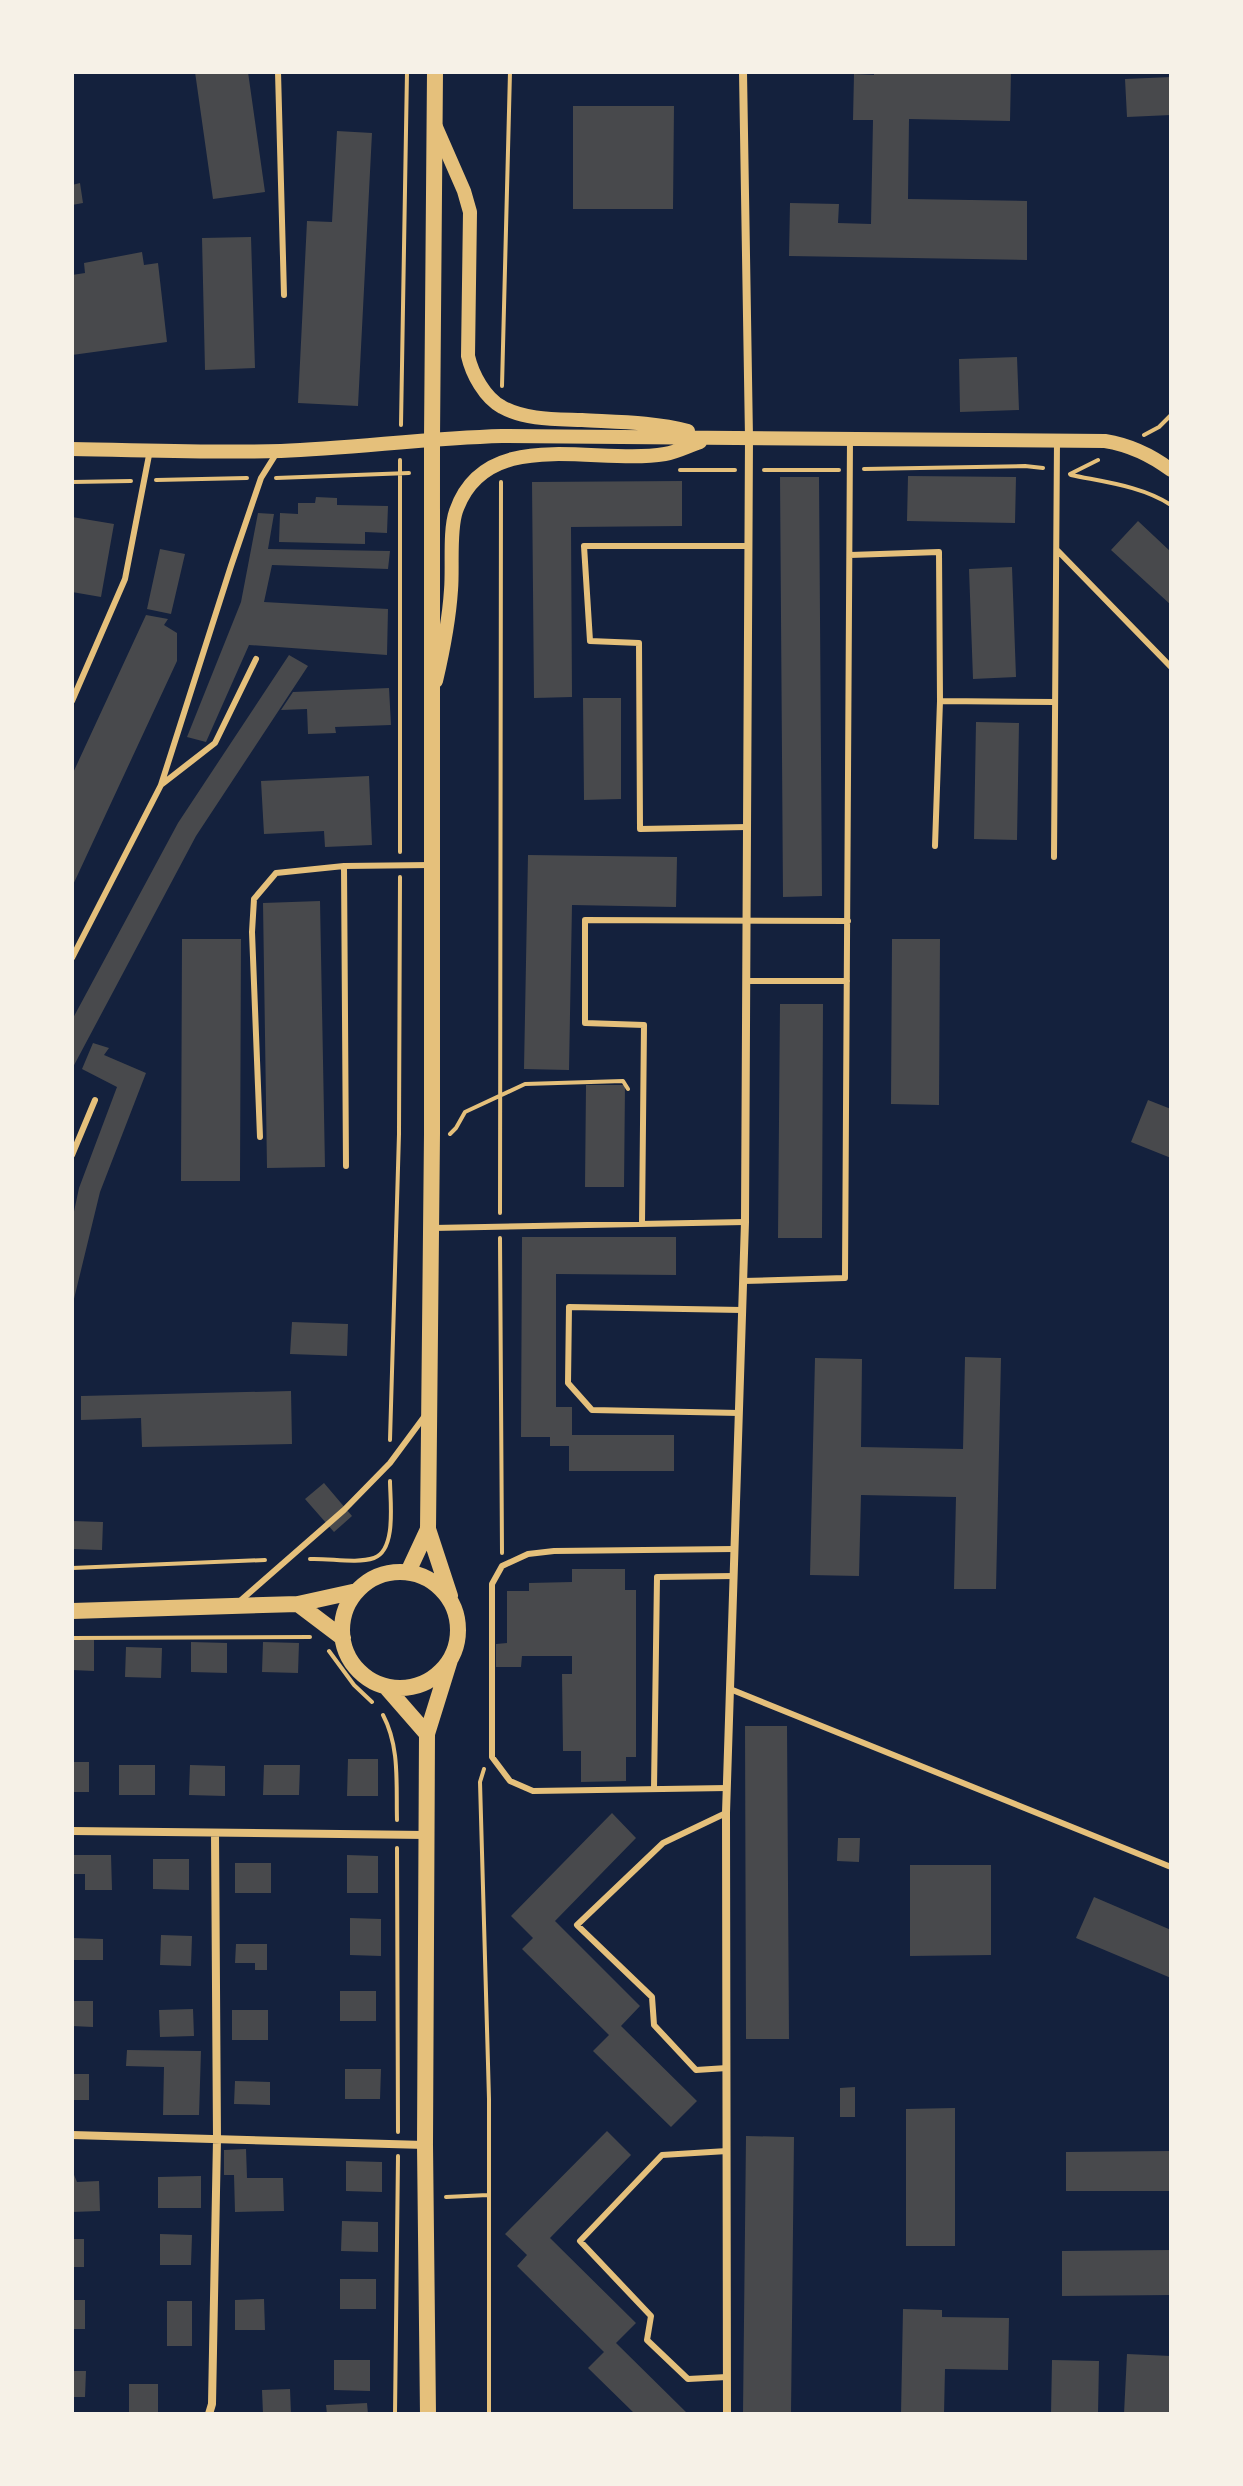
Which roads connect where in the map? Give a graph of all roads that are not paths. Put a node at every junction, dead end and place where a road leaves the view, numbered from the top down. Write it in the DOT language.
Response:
graph roads {
  1 [pos="278,72"];
  2 [pos="435,72"];
  3 [pos="743,72"];
  4 [pos="435,127"];
  5 [pos="284,295"];
  6 [pos="712,437"];
  7 [pos="432,438"];
  8 [pos="749,438"];
  9 [pos="850,439"];
  10 [pos="1057,441"];
  11 [pos="72,449"];
  12 [pos="150,450"];
  13 [pos="278,451"];
  14 [pos="1171,470"];
  15 [pos="748,546"];
  16 [pos="1057,550"];
  17 [pos="850,555"];
  18 [pos="256,659"];
  19 [pos="1171,667"];
  20 [pos="433,689"];
  21 [pos="72,701"];
  22 [pos="940,701"];
  23 [pos="1055,702"];
  24 [pos="161,785"];
  25 [pos="747,827"];
  26 [pos="935,846"];
  27 [pos="1054,857"];
  28 [pos="431,865"];
  29 [pos="344,866"];
  30 [pos="746,921"];
  31 [pos="848,921"];
  32 [pos="72,958"];
  33 [pos="746,981"];
  34 [pos="847,981"];
  35 [pos="95,1100"];
  36 [pos="260,1137"];
  37 [pos="72,1155"];
  38 [pos="346,1166"];
  39 [pos="745,1222"];
  40 [pos="642,1223"];
  41 [pos="432,1228"];
  42 [pos="743,1281"];
  43 [pos="742,1310"];
  44 [pos="429,1411"];
  45 [pos="739,1413"];
  46 [pos="428,1529"];
  47 [pos="734,1549"];
  48 [pos="408,1572"];
  49 [pos="734,1576"];
  50 [pos="357,1591"];
  51 [pos="298,1604"];
  52 [pos="454,1606"];
  53 [pos="232,1607"];
  54 [pos="72,1611"];
  55 [pos="343,1638"];
  56 [pos="450,1660"];
  57 [pos="386,1687"];
  58 [pos="730,1689"];
  59 [pos="427,1734"];
  60 [pos="727,1788"];
  61 [pos="654,1789"];
  62 [pos="726,1813"];
  63 [pos="72,1831"];
  64 [pos="215,1833"];
  65 [pos="427,1835"];
  66 [pos="1171,1867"];
  67 [pos="727,2068"];
  68 [pos="72,2135"];
  69 [pos="217,2139"];
  70 [pos="425,2145"];
  71 [pos="727,2151"];
  72 [pos="727,2377"];
  73 [pos="209,2414"];
  74 [pos="428,2414"];
  75 [pos="727,2414"];
  1 -- 5 [label="lane"];
  2 -- 4 [label="main road"];
  3 -- 8 [label="street"];
  4 -- 6 [label="street"];
  4 -- 7 [label="main road"];
  6 -- 7 [label="street"];
  6 -- 8 [label="street"];
  6 -- 20 [label="street"];
  7 -- 13 [label="street"];
  7 -- 20 [label="main road"];
  8 -- 9 [label="street"];
  8 -- 15 [label="street"];
  9 -- 10 [label="street"];
  9 -- 17 [label="lane"];
  10 -- 14 [label="street"];
  10 -- 16 [label="lane"];
  11 -- 12 [label="street"];
  12 -- 13 [label="street"];
  12 -- 21 [label="lane"];
  13 -- 24 [label="lane"];
  15 -- 25 [label="street"];
  15 -- 25 [label="lane"];
  16 -- 19 [label="lane"];
  16 -- 23 [label="lane"];
  17 -- 22 [label="lane"];
  17 -- 31 [label="lane"];
  18 -- 24 [label="lane"];
  20 -- 28 [label="main road"];
  22 -- 23 [label="lane"];
  22 -- 26 [label="lane"];
  23 -- 27 [label="lane"];
  24 -- 32 [label="lane"];
  25 -- 30 [label="street"];
  28 -- 29 [label="lane"];
  28 -- 41 [label="main road"];
  29 -- 36 [label="lane"];
  29 -- 38 [label="lane"];
  30 -- 31 [label="lane"];
  30 -- 33 [label="street"];
  30 -- 40 [label="lane"];
  31 -- 34 [label="lane"];
  33 -- 34 [label="lane"];
  33 -- 39 [label="street"];
  34 -- 42 [label="lane"];
  35 -- 37 [label="lane"];
  39 -- 40 [label="lane"];
  39 -- 42 [label="street"];
  40 -- 41 [label="lane"];
  41 -- 44 [label="main road"];
  42 -- 43 [label="street"];
  43 -- 45 [label="street"];
  43 -- 45 [label="lane"];
  44 -- 46 [label="main road"];
  44 -- 53 [label="lane"];
  45 -- 47 [label="street"];
  46 -- 48 [label="main road"];
  46 -- 52 [label="main road"];
  47 -- 49 [label="street"];
  47 -- 61 [label="lane"];
  48 -- 50 [label="main road"];
  48 -- 52 [label="main road"];
  49 -- 58 [label="street"];
  49 -- 61 [label="lane"];
  50 -- 51 [label="main road"];
  50 -- 55 [label="main road"];
  51 -- 53 [label="main road"];
  51 -- 55 [label="main road"];
  52 -- 56 [label="main road"];
  53 -- 54 [label="main road"];
  55 -- 57 [label="main road"];
  56 -- 57 [label="main road"];
  56 -- 59 [label="main road"];
  57 -- 59 [label="main road"];
  58 -- 60 [label="street"];
  58 -- 66 [label="lane"];
  59 -- 65 [label="main road"];
  60 -- 61 [label="lane"];
  60 -- 62 [label="street"];
  62 -- 67 [label="street"];
  62 -- 67 [label="lane"];
  63 -- 64 [label="street"];
  64 -- 65 [label="street"];
  64 -- 69 [label="street"];
  65 -- 70 [label="main road"];
  67 -- 71 [label="street"];
  68 -- 69 [label="street"];
  69 -- 70 [label="street"];
  69 -- 73 [label="street"];
  70 -- 74 [label="main road"];
  71 -- 72 [label="street"];
  71 -- 72 [label="lane"];
  72 -- 75 [label="street"];
}
